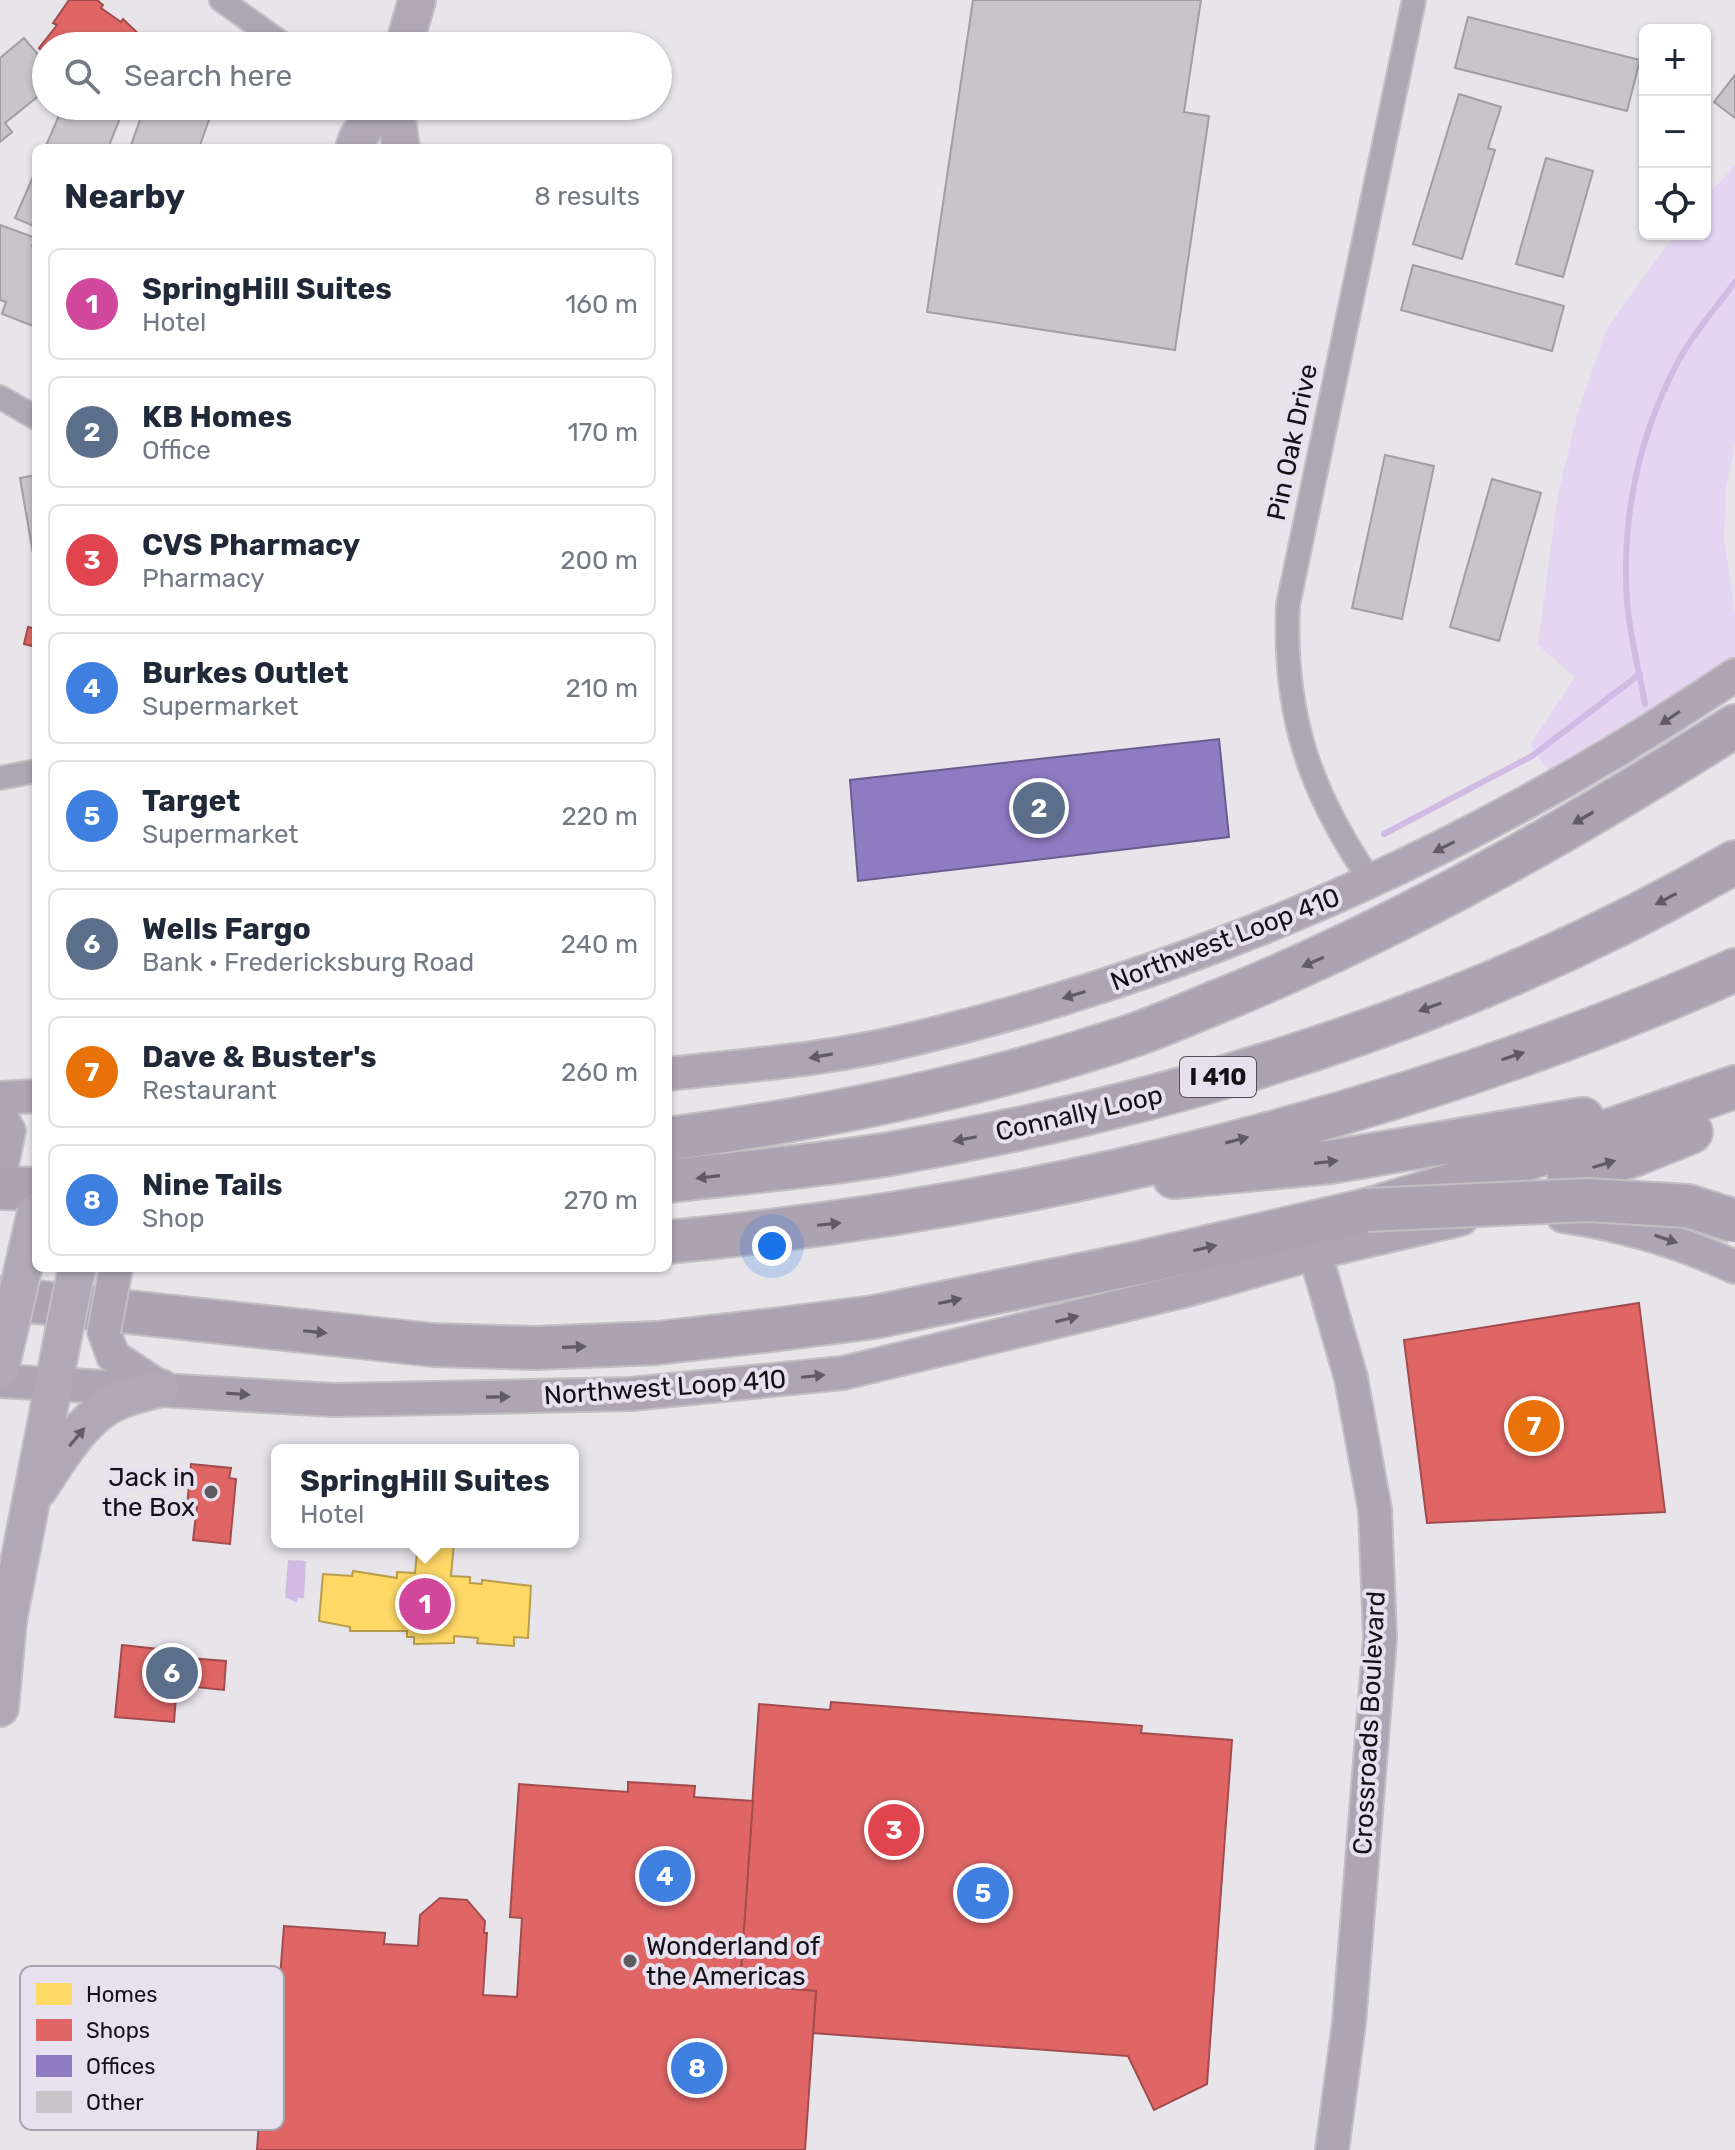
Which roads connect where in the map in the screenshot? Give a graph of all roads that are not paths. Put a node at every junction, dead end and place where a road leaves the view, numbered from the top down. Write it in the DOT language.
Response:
graph roads {
  1 [pos="221,0"];
  2 [pos="417,0"];
  3 [pos="1414,0"];
  4 [pos="266,32"];
  5 [pos="408,32"];
  6 [pos="371,120"];
  7 [pos="397,120"];
  8 [pos="355,144"];
  9 [pos="400,144"];
  10 [pos="0,397"];
  11 [pos="32,417"];
  12 [pos="0,418"];
  13 [pos="32,420"];
  14 [pos="1735,675"];
  15 [pos="1735,726"];
  16 [pos="1735,739"];
  17 [pos="32,772"];
  18 [pos="0,778"];
  19 [pos="1650,779"];
  20 [pos="1735,862"];
  21 [pos="1372,883"];
  22 [pos="1735,970"];
  23 [pos="672,1074"];
  24 [pos="1735,1085"];
  25 [pos="32,1096"];
  26 [pos="0,1098"];
  27 [pos="1735,1113"];
  28 [pos="5,1123"];
  29 [pos="672,1138"];
  30 [pos="0,1173"];
  31 [pos="672,1181"];
  32 [pos="0,1188"];
  33 [pos="32,1189"];
  34 [pos="1025,1191"];
  35 [pos="1367,1210"];
  36 [pos="1735,1221"];
  37 [pos="32,1225"];
  38 [pos="672,1242"];
  39 [pos="1315,1253"];
  40 [pos="0,1258"];
  41 [pos="32,1258"];
  42 [pos="1735,1267"];
  43 [pos="76,1272"];
  44 [pos="115,1272"];
  45 [pos="5,1312"];
  46 [pos="0,1369"];
  47 [pos="0,1381"];
  48 [pos="53,1384"];
  49 [pos="161,1388"];
  50 [pos="32,1500"];
  51 [pos="0,1708"];
  52 [pos="1332,2150"];
  1 -- 4 [label="street"];
  2 -- 5 [label="main road"];
  3 -- 21 [label="street, Pin Oak Drive"];
  6 -- 8 [label="main road"];
  7 -- 9 [label="main road"];
  10 -- 11 [label="street"];
  12 -- 13 [label="street"];
  14 -- 21 [label="main road, Northwest Loop 410, one-way"];
  15 -- 19 [label="highway"];
  16 -- 19 [label="highway"];
  17 -- 18 [label="street"];
  19 -- 29 [label="highway, one-way"];
  20 -- 31 [label="highway, Connally Loop / I 410, one-way"];
  21 -- 23 [label="main road, Northwest Loop 410, one-way"];
  34 -- 22 [label="highway, I 410, one-way"];
  34 -- 24 [label="highway, one-way"];
  24 -- 35 [label="highway, bridge"];
  25 -- 26 [label="main road"];
  39 -- 27 [label="highway, one-way"];
  28 -- 30 [label="main road"];
  32 -- 33 [label="highway"];
  38 -- 34 [label="highway, I 410, one-way"];
  35 -- 36 [label="highway, bridge"];
  45 -- 35 [label="highway, one-way"];
  37 -- 45 [label="main road, bridge"];
  39 -- 42 [label="main road, Northwest Loop 410, one-way"];
  49 -- 39 [label="main road, Northwest Loop 410, one-way"];
  39 -- 52 [label="main road, Crossroads Boulevard"];
  40 -- 41 [label="highway"];
  43 -- 48 [label="main road, bridge"];
  44 -- 49 [label="main road, bridge"];
  45 -- 46 [label="main road"];
  47 -- 48 [label="main road, Northwest Loop 410"];
  48 -- 49 [label="main road, Northwest Loop 410"];
  48 -- 50 [label="main road"];
  50 -- 49 [label="main road, one-way"];
  50 -- 51 [label="main road"];
}
